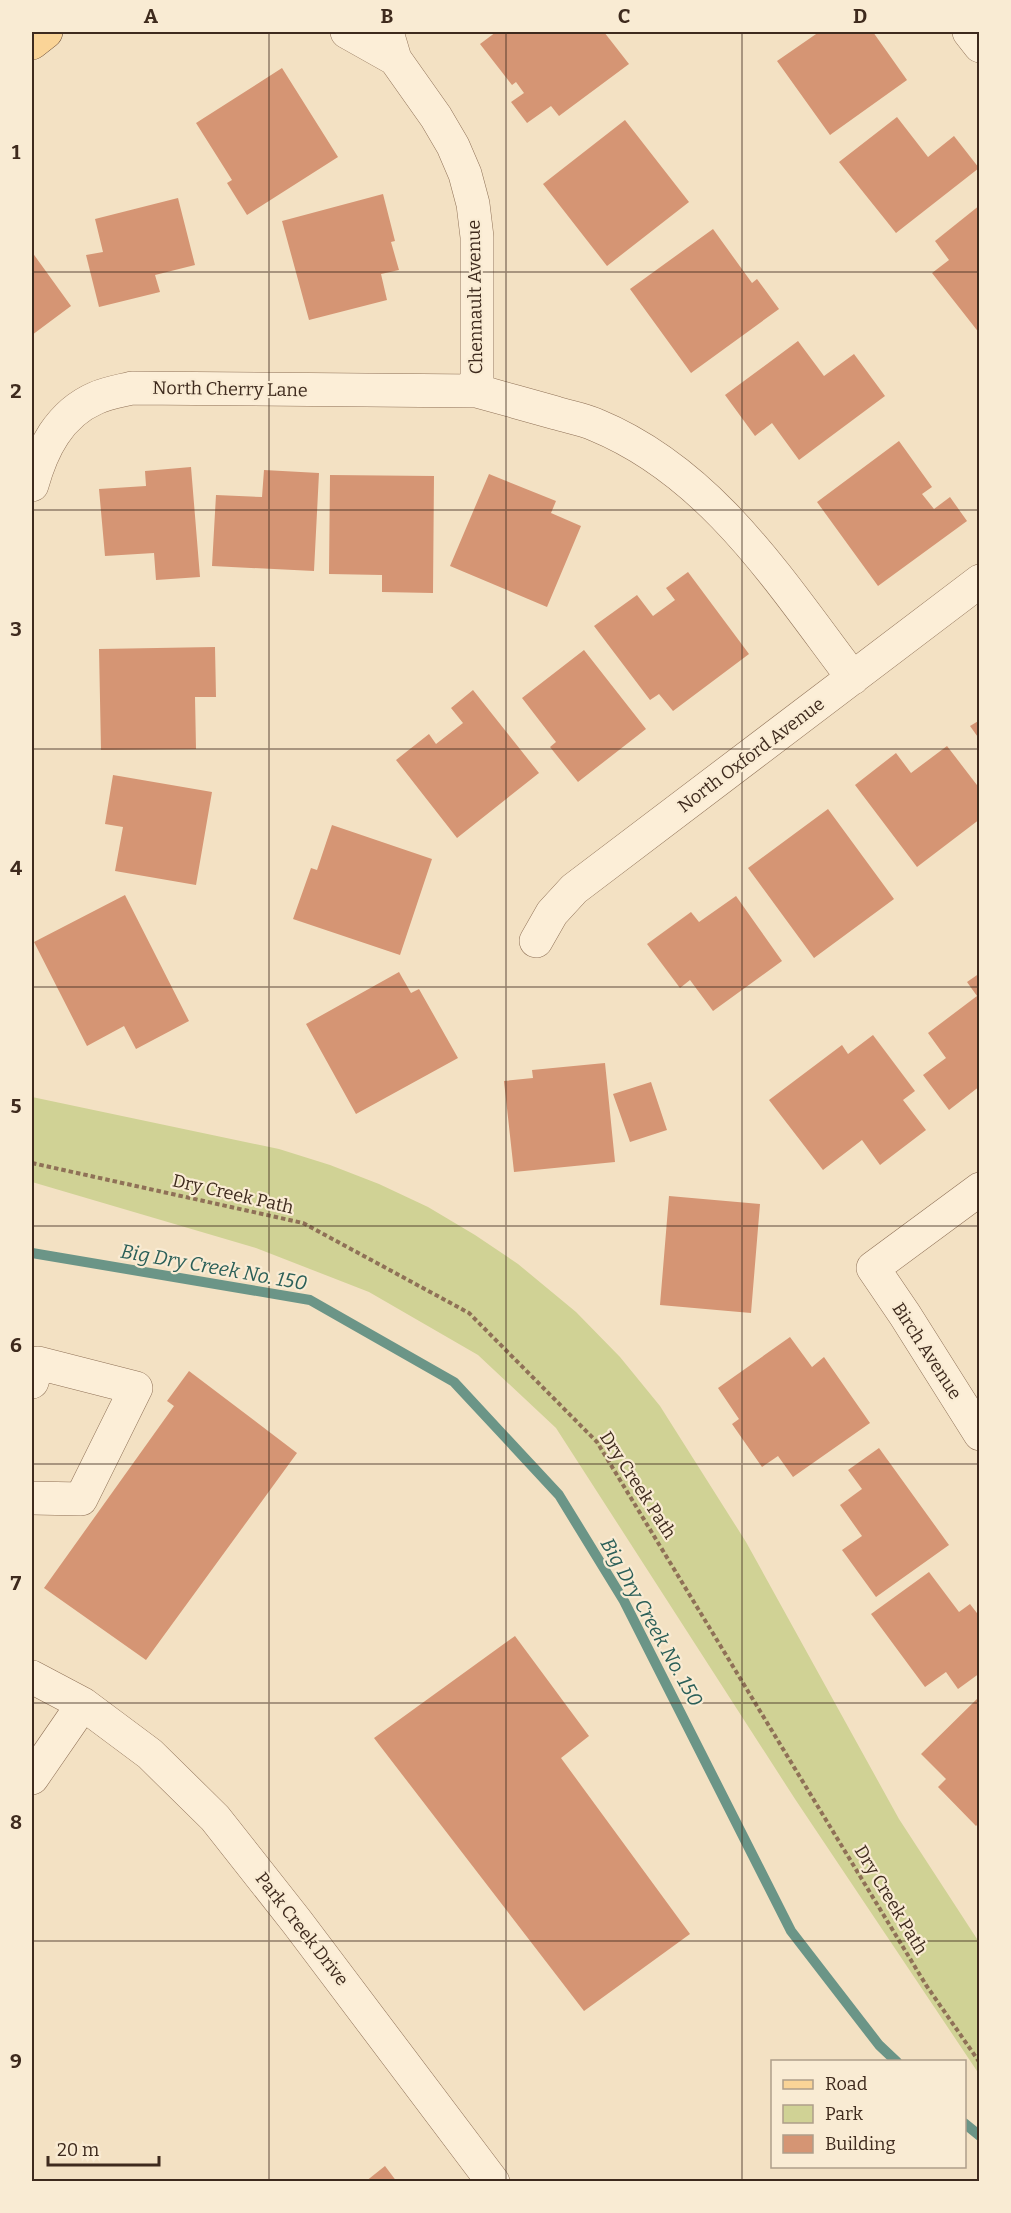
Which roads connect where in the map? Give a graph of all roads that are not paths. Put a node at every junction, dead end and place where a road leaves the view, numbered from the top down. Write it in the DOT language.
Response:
graph roads {
  1 [pos="46,32"];
  2 [pos="347,32"];
  3 [pos="969,32"];
  4 [pos="32,43"];
  5 [pos="391,45"];
  6 [pos="980,46"];
  7 [pos="477,391"];
  8 [pos="32,484"];
  9 [pos="980,581"];
  10 [pos="853,678"];
  11 [pos="536,941"];
  12 [pos="980,1189"];
  13 [pos="32,1382"];
  14 [pos="980,1434"];
  15 [pos="32,1498"];
  16 [pos="32,1677"];
  17 [pos="82,1704"];
  18 [pos="32,1778"];
  19 [pos="493,2181"];
  1 -- 4 [label="main road"];
  2 -- 5 [label="street, Chennault Avenue"];
  3 -- 6 [label="street"];
  5 -- 7 [label="street, Chennault Avenue"];
  7 -- 8 [label="street, North Cherry Lane"];
  7 -- 10 [label="street, Chennault Avenue"];
  9 -- 10 [label="street, North Oxford Avenue"];
  10 -- 11 [label="street, North Oxford Avenue"];
  12 -- 14 [label="street, Birch Avenue"];
  13 -- 15 [label="street"];
  16 -- 17 [label="street, Park Creek Drive"];
  17 -- 18 [label="street"];
  17 -- 19 [label="street, Park Creek Drive"];
}
